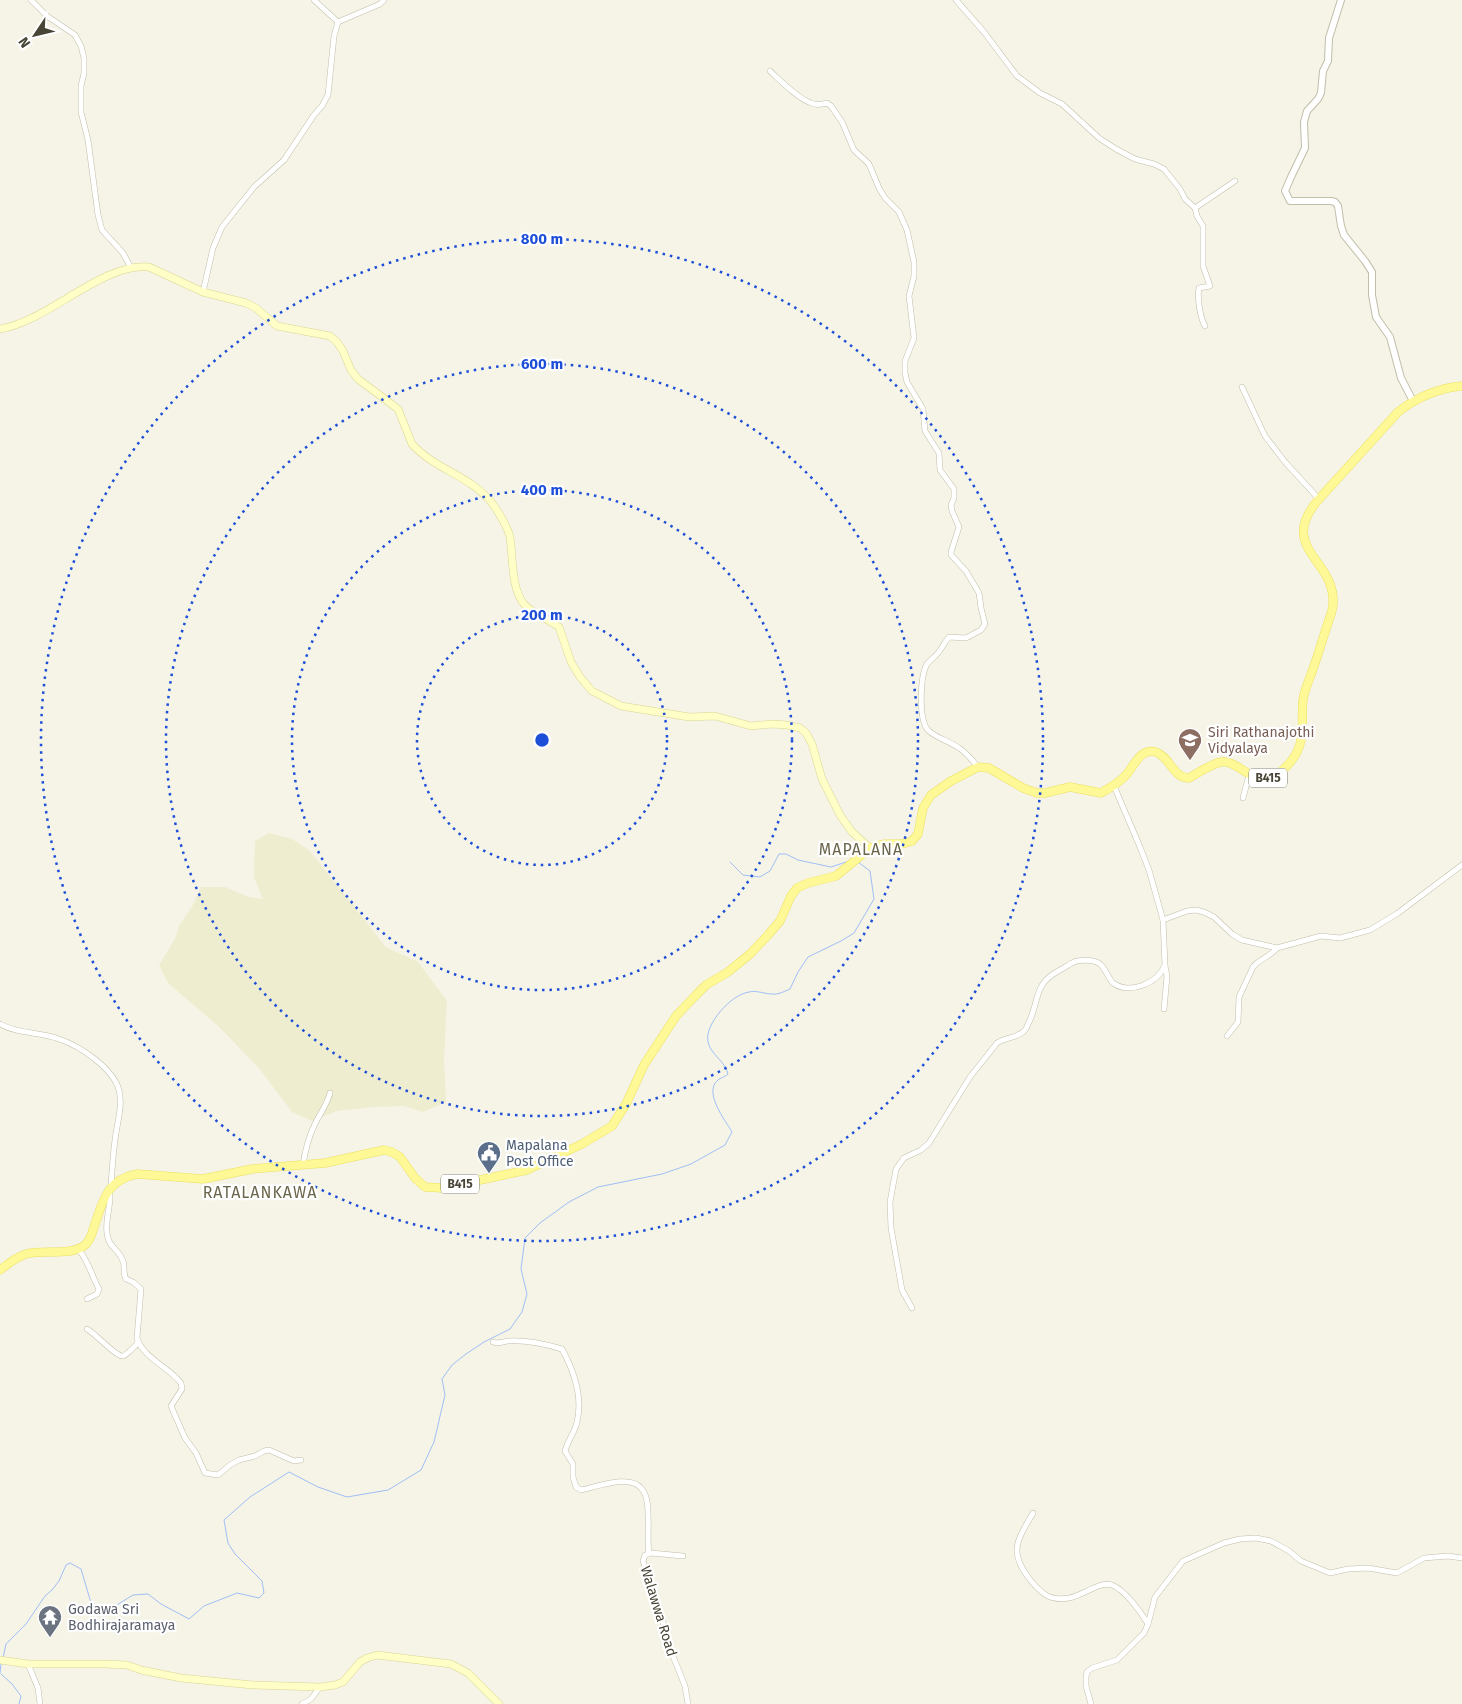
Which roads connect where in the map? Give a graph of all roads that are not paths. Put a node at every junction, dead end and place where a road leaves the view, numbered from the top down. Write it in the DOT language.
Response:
graph roads {
  1 [pos="31,0"];
  2 [pos="314,0"];
  3 [pos="384,0"];
  4 [pos="956,0"];
  5 [pos="1341,0"];
  6 [pos="338,22"];
  7 [pos="770,71"];
  8 [pos="1235,181"];
  9 [pos="1195,208"];
  10 [pos="131,268"];
  11 [pos="203,292"];
  12 [pos="1205,326"];
  13 [pos="0,329"];
  14 [pos="1462,386"];
  15 [pos="1242,387"];
  16 [pos="1413,401"];
  17 [pos="1319,499"];
  18 [pos="978,767"];
  19 [pos="1249,775"];
  20 [pos="1114,786"];
  21 [pos="1243,798"];
  22 [pos="870,848"];
  23 [pos="1462,865"];
  24 [pos="1163,920"];
  25 [pos="1277,948"];
  26 [pos="1165,965"];
  27 [pos="1164,1009"];
  28 [pos="0,1024"];
  29 [pos="1227,1036"];
  30 [pos="330,1093"];
  31 [pos="303,1165"];
  32 [pos="111,1186"];
  33 [pos="105,1195"];
  34 [pos="78,1249"];
  35 [pos="0,1270"];
  36 [pos="86,1299"];
  37 [pos="912,1308"];
  38 [pos="87,1328"];
  39 [pos="138,1342"];
  40 [pos="493,1342"];
  41 [pos="301,1460"];
  42 [pos="1033,1513"];
  43 [pos="649,1554"];
  44 [pos="683,1556"];
  45 [pos="1462,1558"];
  46 [pos="1148,1624"];
  47 [pos="0,1660"];
  48 [pos="28,1664"];
  49 [pos="320,1687"];
  50 [pos="40,1704"];
  51 [pos="302,1704"];
  52 [pos="499,1704"];
  53 [pos="688,1704"];
  54 [pos="1091,1704"];
  1 -- 10 [label="street"];
  2 -- 6 [label="street"];
  3 -- 6 [label="street"];
  4 -- 9 [label="street"];
  5 -- 16 [label="street"];
  6 -- 11 [label="street"];
  7 -- 18 [label="street"];
  8 -- 9 [label="street"];
  9 -- 12 [label="street"];
  10 -- 11 [label="main road"];
  10 -- 13 [label="main road"];
  11 -- 22 [label="main road"];
  14 -- 16 [label="main road, B415"];
  15 -- 17 [label="street"];
  16 -- 17 [label="main road, B415"];
  17 -- 19 [label="main road, B415"];
  18 -- 20 [label="main road"];
  18 -- 22 [label="main road, B415"];
  19 -- 20 [label="main road, B415"];
  19 -- 21 [label="street"];
  20 -- 24 [label="street"];
  22 -- 31 [label="main road, B415"];
  23 -- 25 [label="street"];
  24 -- 25 [label="street"];
  24 -- 26 [label="street"];
  25 -- 29 [label="street"];
  26 -- 27 [label="street"];
  26 -- 37 [label="street"];
  28 -- 32 [label="street"];
  30 -- 31 [label="street"];
  31 -- 32 [label="main road, B415"];
  32 -- 33 [label="main road, B415"];
  33 -- 34 [label="main road, B415"];
  33 -- 39 [label="street"];
  34 -- 35 [label="main road"];
  34 -- 36 [label="street"];
  38 -- 39 [label="street"];
  39 -- 41 [label="street"];
  40 -- 43 [label="street"];
  42 -- 46 [label="street"];
  43 -- 44 [label="street, Walawwa Road"];
  43 -- 53 [label="street, Walawwa Road"];
  45 -- 46 [label="street"];
  46 -- 54 [label="street"];
  47 -- 48 [label="main road"];
  48 -- 49 [label="main road"];
  48 -- 50 [label="street"];
  49 -- 51 [label="street"];
  49 -- 52 [label="main road"];
}
